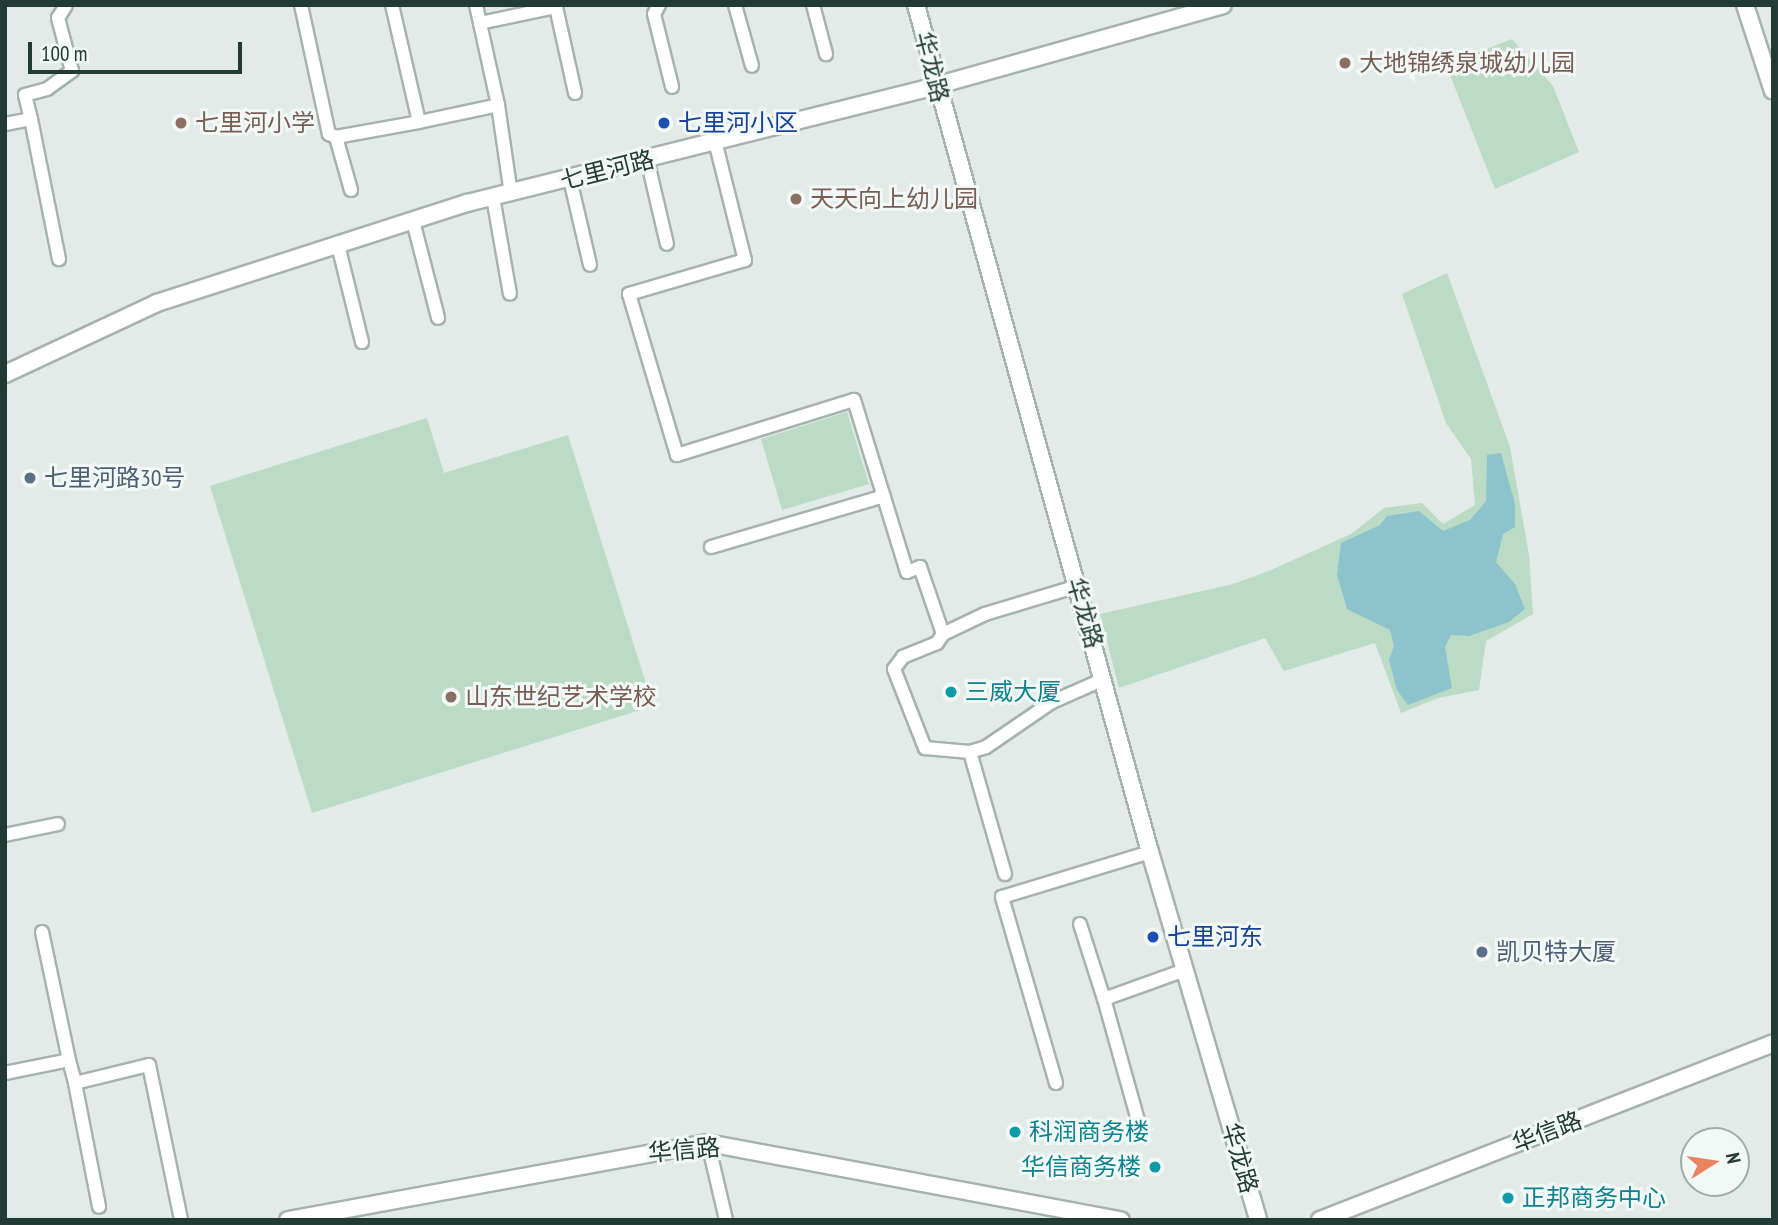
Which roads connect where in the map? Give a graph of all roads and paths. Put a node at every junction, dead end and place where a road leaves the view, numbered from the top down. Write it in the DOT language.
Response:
graph roads {
  1 [pos="66,5"];
  2 [pos="302,5"];
  3 [pos="392,5"];
  4 [pos="476,5"];
  5 [pos="659,5"];
  6 [pos="735,5"];
  7 [pos="813,5"];
  8 [pos="916,5"];
  9 [pos="1223,5"];
  10 [pos="1745,5"];
  11 [pos="57,12"];
  12 [pos="480,23"];
  13 [pos="826,54"];
  14 [pos="752,66"];
  15 [pos="935,86"];
  16 [pos="672,87"];
  17 [pos="1773,91"];
  18 [pos="575,93"];
  19 [pos="498,106"];
  20 [pos="31,119"];
  21 [pos="419,122"];
  22 [pos="5,124"];
  23 [pos="336,137"];
  24 [pos="715,141"];
  25 [pos="647,159"];
  26 [pos="570,179"];
  27 [pos="351,190"];
  28 [pos="510,194"];
  29 [pos="493,197"];
  30 [pos="413,221"];
  31 [pos="667,244"];
  32 [pos="338,245"];
  33 [pos="59,259"];
  34 [pos="590,265"];
  35 [pos="510,294"];
  36 [pos="438,318"];
  37 [pos="362,342"];
  38 [pos="5,374"];
  39 [pos="884,496"];
  40 [pos="711,547"];
  41 [pos="1078,586"];
  42 [pos="943,634"];
  43 [pos="1104,679"];
  44 [pos="971,752"];
  45 [pos="58,824"];
  46 [pos="5,835"];
  47 [pos="1150,852"];
  48 [pos="1005,874"];
  49 [pos="1080,925"];
  50 [pos="42,932"];
  51 [pos="1185,970"];
  52 [pos="1104,999"];
  53 [pos="1773,1043"];
  54 [pos="69,1060"];
  55 [pos="5,1073"];
  56 [pos="75,1083"];
  57 [pos="1056,1083"];
  58 [pos="1139,1124"];
  59 [pos="708,1143"];
  60 [pos="99,1207"];
  61 [pos="1067,1214"];
  62 [pos="181,1220"];
  63 [pos="288,1220"];
  64 [pos="726,1220"];
  65 [pos="1121,1220"];
  66 [pos="1258,1220"];
  67 [pos="1320,1220"];
  1 -- 11 [label="street"];
  2 -- 23 [label="street"];
  3 -- 21 [label="street"];
  4 -- 12 [label="street"];
  5 -- 16 [label="street"];
  6 -- 14 [label="street"];
  7 -- 13 [label="street"];
  8 -- 15 [label="main road, 华龙路"];
  9 -- 15 [label="main road, 七里河路"];
  10 -- 17 [label="main road"];
  11 -- 20 [label="street"];
  12 -- 18 [label="street"];
  12 -- 19 [label="street"];
  15 -- 24 [label="main road, 七里河路"];
  15 -- 41 [label="main road, 华龙路"];
  19 -- 21 [label="street"];
  19 -- 28 [label="street"];
  20 -- 22 [label="street"];
  20 -- 33 [label="street"];
  21 -- 23 [label="street"];
  23 -- 27 [label="street"];
  24 -- 25 [label="main road, 七里河路"];
  24 -- 39 [label="street"];
  25 -- 26 [label="main road, 七里河路"];
  25 -- 31 [label="street"];
  26 -- 28 [label="main road, 七里河路"];
  26 -- 34 [label="street"];
  28 -- 29 [label="main road, 七里河路"];
  29 -- 30 [label="main road, 七里河路"];
  29 -- 35 [label="street"];
  30 -- 32 [label="main road, 七里河路"];
  30 -- 36 [label="street"];
  32 -- 37 [label="street"];
  32 -- 38 [label="main road, 七里河路"];
  39 -- 40 [label="street"];
  39 -- 42 [label="street"];
  41 -- 42 [label="street"];
  41 -- 43 [label="main road, 华龙路"];
  42 -- 44 [label="street"];
  43 -- 44 [label="street"];
  43 -- 47 [label="main road, 华龙路"];
  44 -- 48 [label="street"];
  45 -- 46 [label="street"];
  47 -- 51 [label="main road, 华龙路"];
  47 -- 57 [label="street"];
  49 -- 52 [label="street"];
  50 -- 54 [label="street"];
  51 -- 52 [label="street"];
  51 -- 66 [label="main road, 华龙路"];
  52 -- 58 [label="street"];
  53 -- 67 [label="main road, 华信路"];
  54 -- 55 [label="street"];
  54 -- 56 [label="street"];
  56 -- 60 [label="street"];
  56 -- 62 [label="street"];
  59 -- 61 [label="main road, 华信路"];
  59 -- 63 [label="main road, 华信路"];
  59 -- 64 [label="street"];
  61 -- 65 [label="main road, 华信路"];
}
